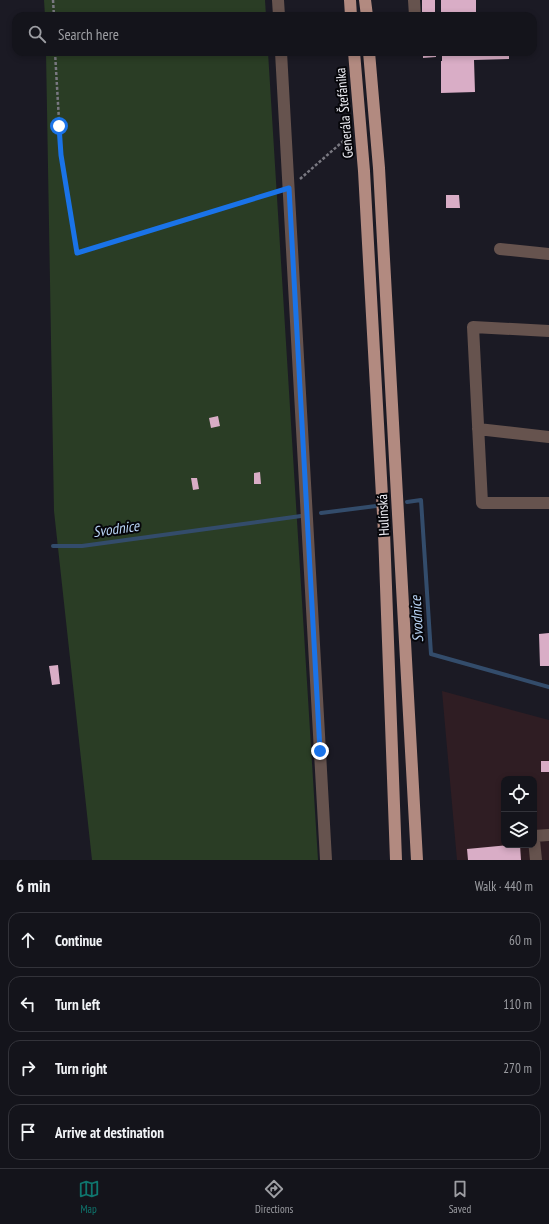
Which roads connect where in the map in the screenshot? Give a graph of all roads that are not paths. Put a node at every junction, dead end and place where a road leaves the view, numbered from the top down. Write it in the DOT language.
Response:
graph roads {
  1 [pos="278,0"];
  2 [pos="350,0"];
  3 [pos="365,0"];
  4 [pos="414,0"];
  5 [pos="279,12"];
  6 [pos="351,12"];
  7 [pos="366,12"];
  8 [pos="415,12"];
  9 [pos="281,56"];
  10 [pos="354,56"];
  11 [pos="369,56"];
  12 [pos="364,171"];
  13 [pos="500,249"];
  14 [pos="549,254"];
  15 [pos="549,331"];
  16 [pos="478,429"];
  17 [pos="549,437"];
  18 [pos="549,503"];
  19 [pos="549,835"];
  20 [pos="537,836"];
  21 [pos="535,848"];
  22 [pos="326,860"];
  23 [pos="396,860"];
  24 [pos="417,860"];
  25 [pos="536,860"];
  1 -- 5 [label="lane"];
  2 -- 6 [label="main road"];
  3 -- 7 [label="main road"];
  4 -- 8 [label="lane"];
  9 -- 22 [label="lane"];
  10 -- 12 [label="main road, Generála Štefánika"];
  11 -- 24 [label="main road, Hulínská"];
  12 -- 23 [label="main road, Hulínská"];
  13 -- 14 [label="lane"];
  15 -- 16 [label="lane"];
  16 -- 17 [label="lane"];
  16 -- 18 [label="lane"];
  19 -- 20 [label="lane"];
  21 -- 25 [label="lane"];
}
